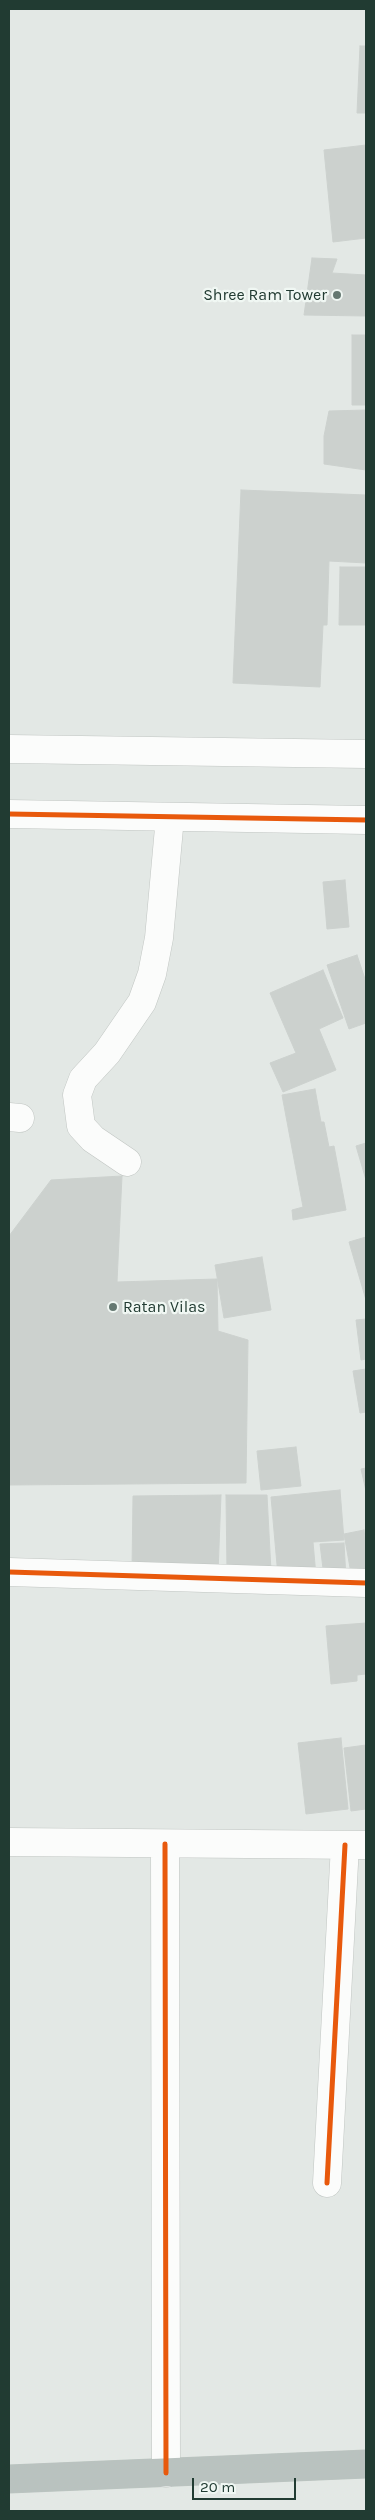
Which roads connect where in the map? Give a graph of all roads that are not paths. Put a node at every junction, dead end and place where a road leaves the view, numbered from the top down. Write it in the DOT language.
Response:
graph roads {
  1 [pos="9,749"];
  2 [pos="366,754"];
  3 [pos="9,814"];
  4 [pos="170,817"];
  5 [pos="366,820"];
  6 [pos="127,1162"];
  7 [pos="9,1572"];
  8 [pos="366,1583"];
  9 [pos="9,1842"];
  10 [pos="165,1844"];
  11 [pos="356,1845"];
  12 [pos="328,2182"];
  13 [pos="366,2464"];
  14 [pos="166,2473"];
  15 [pos="9,2479"];
  1 -- 2 [label="street"];
  3 -- 4 [label="street"];
  4 -- 5 [label="street"];
  4 -- 6 [label="street"];
  7 -- 8 [label="street"];
  9 -- 10 [label="street"];
  10 -- 11 [label="street"];
  10 -- 14 [label="street"];
  11 -- 12 [label="street"];
  13 -- 14 [label="highway"];
  14 -- 15 [label="highway"];
}
